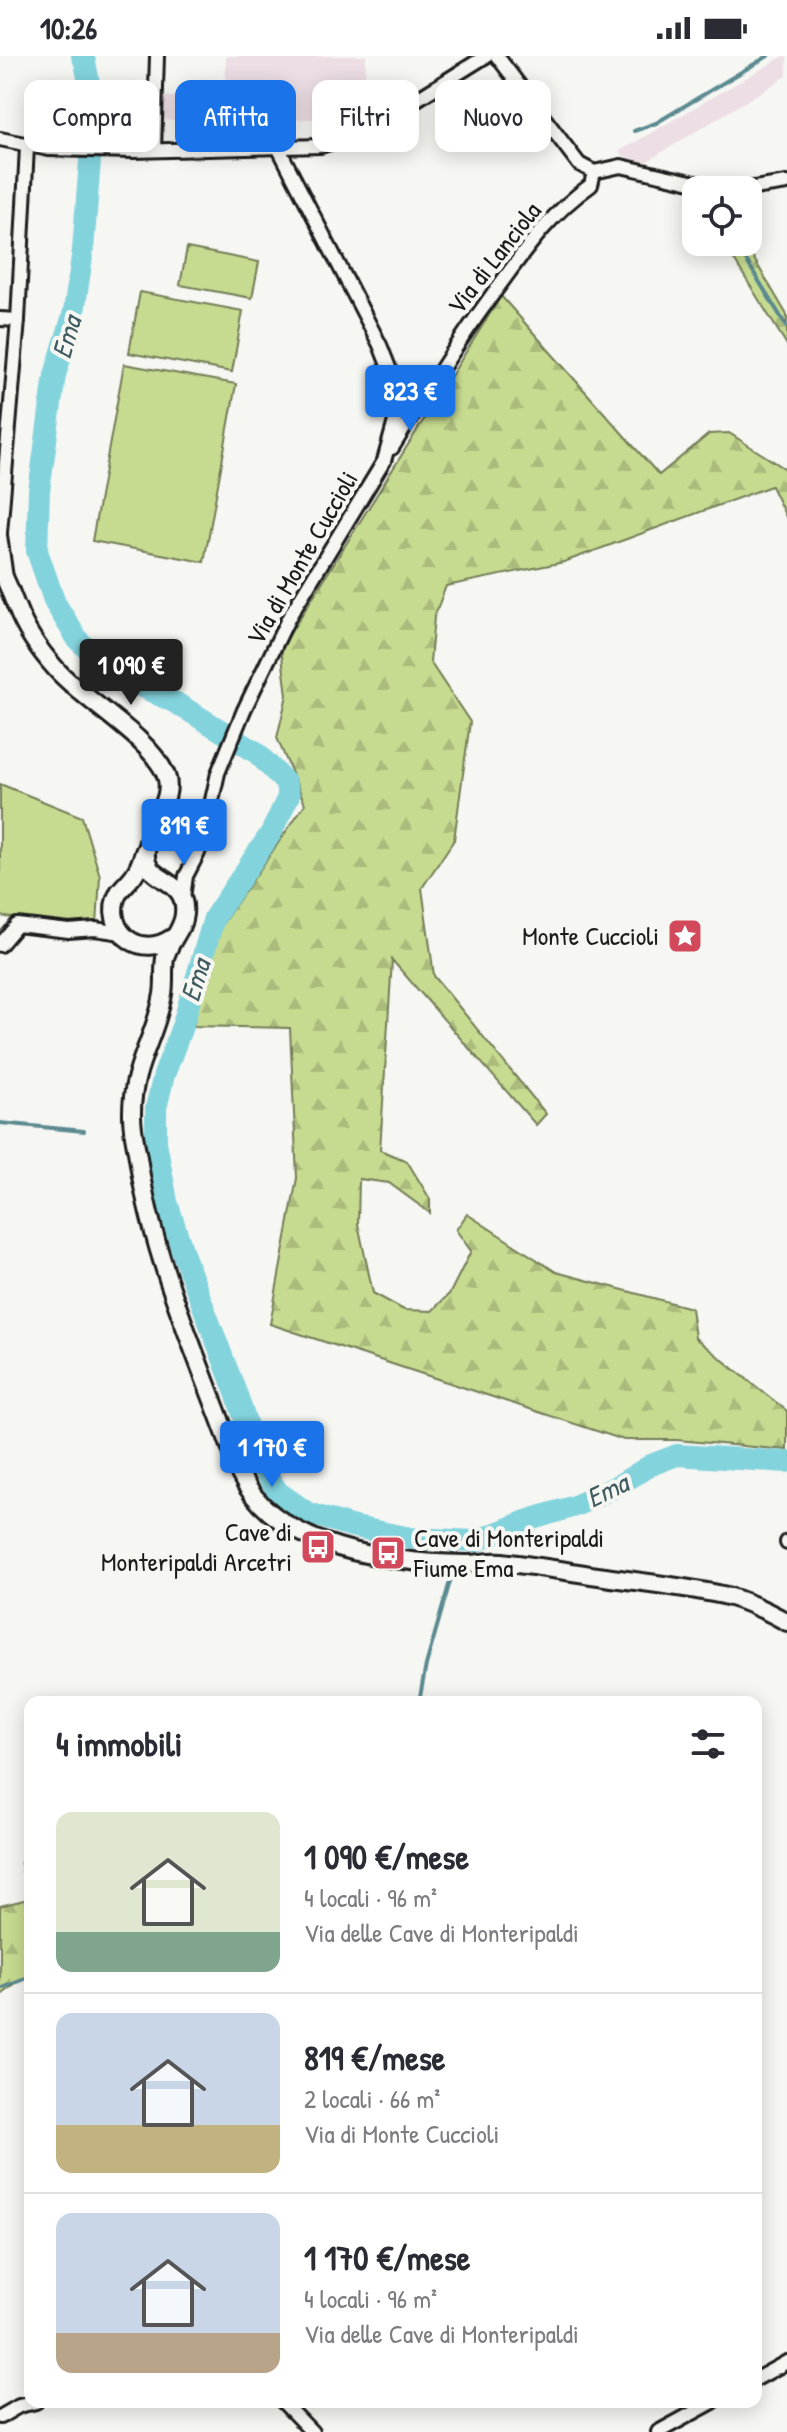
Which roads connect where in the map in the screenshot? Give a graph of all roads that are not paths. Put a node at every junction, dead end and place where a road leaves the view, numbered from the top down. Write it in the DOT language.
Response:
graph roads {
  1 [pos="157,56"];
  2 [pos="486,56"];
  3 [pos="497,56"];
  4 [pos="156,80"];
  5 [pos="0,139"];
  6 [pos="24,146"];
  7 [pos="296,147"];
  8 [pos="27,152"];
  9 [pos="281,152"];
  10 [pos="594,172"];
  11 [pos="787,183"];
  12 [pos="0,319"];
  13 [pos="18,320"];
  14 [pos="384,461"];
  15 [pos="0,534"];
  16 [pos="3,574"];
  17 [pos="148,839"];
  18 [pos="191,863"];
  19 [pos="158,876"];
  20 [pos="126,883"];
  21 [pos="183,898"];
  22 [pos="114,914"];
  23 [pos="95,929"];
  24 [pos="122,933"];
  25 [pos="172,938"];
  26 [pos="0,945"];
  27 [pos="152,946"];
  28 [pos="164,970"];
  29 [pos="787,1622"];
  30 [pos="787,2362"];
  31 [pos="762,2376"];
  32 [pos="24,2405"];
  33 [pos="289,2408"];
  34 [pos="702,2408"];
  35 [pos="0,2417"];
  36 [pos="312,2432"];
  37 [pos="658,2432"];
  1 -- 4 [label="street"];
  2 -- 7 [label="street"];
  3 -- 10 [label="street"];
  5 -- 6 [label="street"];
  8 -- 13 [label="street"];
  9 -- 14 [label="street, Via di Monte Cuccioli"];
  10 -- 11 [label="street"];
  10 -- 14 [label="street, Via di Lanciola"];
  12 -- 13 [label="street"];
  13 -- 15 [label="street"];
  14 -- 18 [label="street, Via di Monte Cuccioli"];
  15 -- 16 [label="street"];
  16 -- 17 [label="street"];
  17 -- 19 [label="street"];
  17 -- 20 [label="street"];
  18 -- 19 [label="street"];
  18 -- 21 [label="street, Via di Monte Cuccioli"];
  19 -- 20 [label="street"];
  19 -- 21 [label="street"];
  20 -- 22 [label="street"];
  21 -- 25 [label="street"];
  22 -- 23 [label="street"];
  22 -- 24 [label="street"];
  23 -- 24 [label="street"];
  23 -- 26 [label="street"];
  24 -- 27 [label="street"];
  25 -- 27 [label="street"];
  25 -- 28 [label="street"];
  27 -- 28 [label="street"];
  28 -- 29 [label="street"];
  30 -- 31 [label="street"];
  32 -- 35 [label="street"];
  33 -- 36 [label="street"];
  34 -- 37 [label="street"];
}
